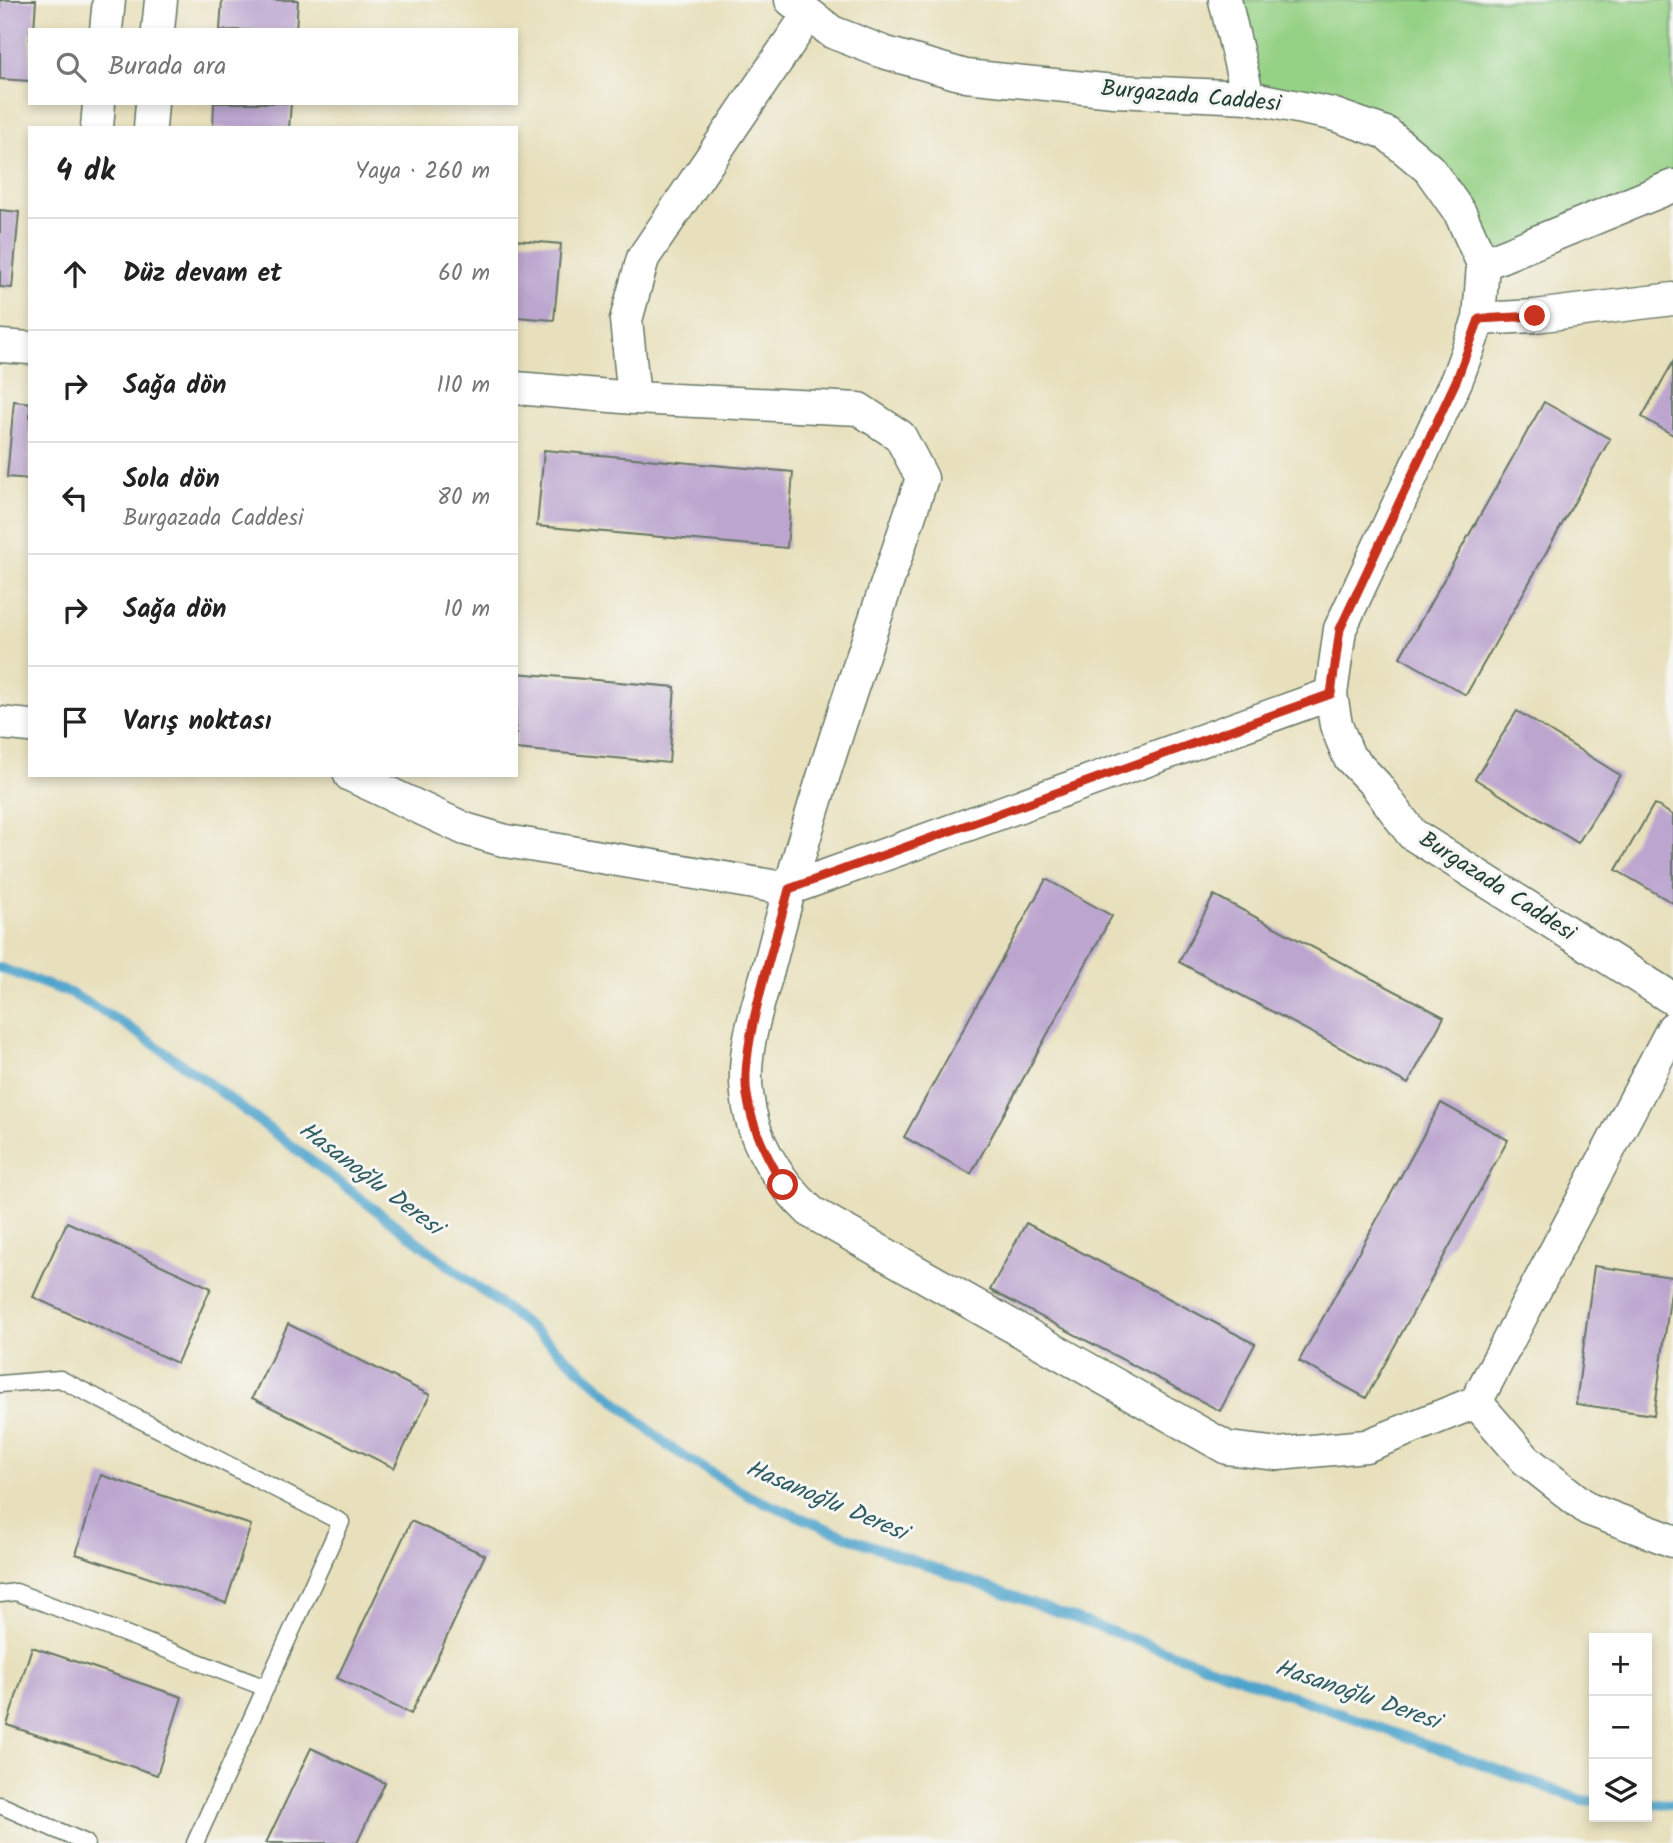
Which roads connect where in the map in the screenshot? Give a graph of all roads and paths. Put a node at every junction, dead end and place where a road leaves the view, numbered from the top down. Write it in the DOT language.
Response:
graph roads {
  1 [pos="109,0"];
  2 [pos="161,0"];
  3 [pos="1225,0"];
  4 [pos="800,7"];
  5 [pos="106,28"];
  6 [pos="158,28"];
  7 [pos="1248,97"];
  8 [pos="99,105"];
  9 [pos="152,105"];
  10 [pos="97,126"];
  11 [pos="150,126"];
  12 [pos="1673,186"];
  13 [pos="1483,264"];
  14 [pos="1673,299"];
  15 [pos="1479,319"];
  16 [pos="0,346"];
  17 [pos="28,348"];
  18 [pos="518,387"];
  19 [pos="634,398"];
  20 [pos="1331,694"];
  21 [pos="0,723"];
  22 [pos="28,726"];
  23 [pos="353,777"];
  24 [pos="789,889"];
  25 [pos="1673,999"];
  26 [pos="1673,1028"];
  27 [pos="0,1384"];
  28 [pos="1476,1402"];
  29 [pos="1673,1541"];
  30 [pos="0,1594"];
  31 [pos="266,1688"];
  32 [pos="0,1805"];
  33 [pos="86,1843"];
  34 [pos="195,1843"];
  1 -- 5 [label="street"];
  2 -- 6 [label="street"];
  3 -- 7 [label="street"];
  4 -- 7 [label="street, Burgazada Caddesi"];
  4 -- 19 [label="street"];
  7 -- 13 [label="street, Burgazada Caddesi"];
  8 -- 10 [label="street"];
  9 -- 11 [label="street"];
  12 -- 13 [label="street"];
  13 -- 15 [label="street, Burgazada Caddesi"];
  14 -- 15 [label="street"];
  15 -- 20 [label="street, Burgazada Caddesi"];
  16 -- 17 [label="street"];
  18 -- 19 [label="street"];
  19 -- 24 [label="street"];
  20 -- 24 [label="street"];
  20 -- 25 [label="street, Burgazada Caddesi"];
  21 -- 22 [label="street"];
  23 -- 24 [label="street"];
  24 -- 28 [label="street"];
  26 -- 28 [label="street"];
  27 -- 31 [label="lane"];
  28 -- 29 [label="street"];
  30 -- 31 [label="lane"];
  31 -- 34 [label="lane"];
  32 -- 33 [label="lane"];
}
